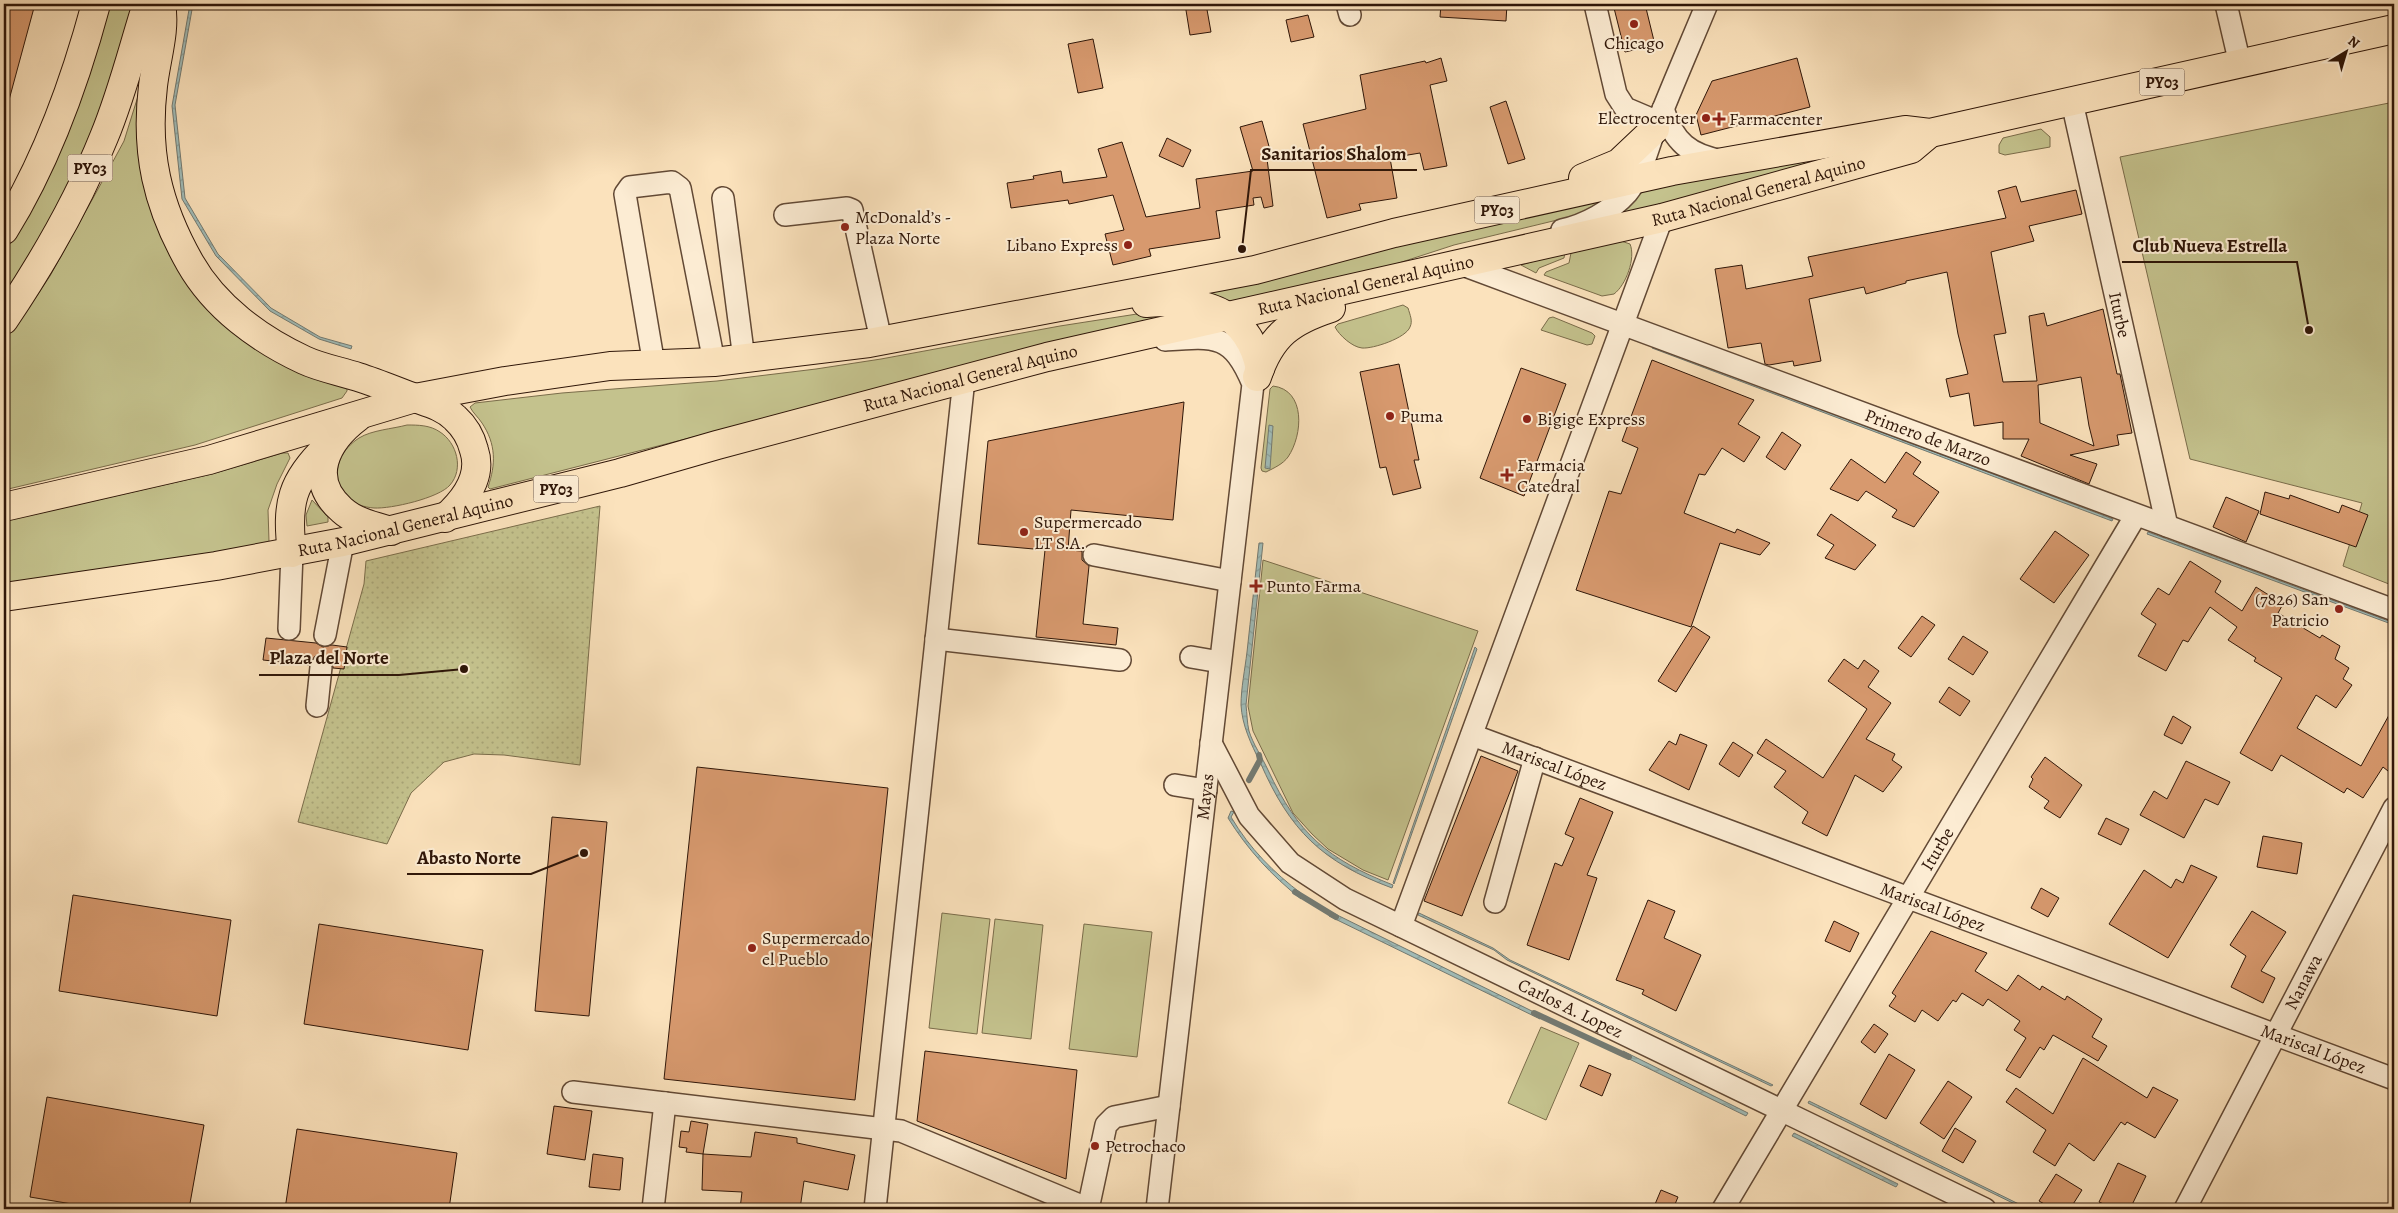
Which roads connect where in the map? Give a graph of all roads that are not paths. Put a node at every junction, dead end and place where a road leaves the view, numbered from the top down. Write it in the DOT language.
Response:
graph roads {
  1 [pos="96,4"];
  2 [pos="147,4"];
  3 [pos="161,4"];
  4 [pos="1595,4"];
  5 [pos="1707,4"];
  6 [pos="2226,4"];
  7 [pos="2394,29"];
  8 [pos="2240,64"];
  9 [pos="2072,102"];
  10 [pos="1658,120"];
  11 [pos="1930,133"];
  12 [pos="1723,161"];
  13 [pos="1637,179"];
  14 [pos="723,198"];
  15 [pos="785,215"];
  16 [pos="1662,218"];
  17 [pos="4,230"];
  18 [pos="1394,233"];
  19 [pos="1460,264"];
  20 [pos="1380,283"];
  21 [pos="1107,297"];
  22 [pos="1228,315"];
  23 [pos="4,320"];
  24 [pos="1623,324"];
  25 [pos="1141,335"];
  26 [pos="881,340"];
  27 [pos="744,359"];
  28 [pos="714,362"];
  29 [pos="654,365"];
  30 [pos="1256,377"];
  31 [pos="964,379"];
  32 [pos="415,398"];
  33 [pos="363,413"];
  34 [pos="332,441"];
  35 [pos="4,507"];
  36 [pos="2136,515"];
  37 [pos="445,518"];
  38 [pos="2167,526"];
  39 [pos="391,530"];
  40 [pos="343,542"];
  41 [pos="292,553"];
  42 [pos="1094,555"];
  43 [pos="1230,581"];
  44 [pos="4,597"];
  45 [pos="2394,610"];
  46 [pos="289,629"];
  47 [pos="325,635"];
  48 [pos="936,639"];
  49 [pos="1191,657"];
  50 [pos="1120,660"];
  51 [pos="1220,662"];
  52 [pos="321,667"];
  53 [pos="317,706"];
  54 [pos="1472,735"];
  55 [pos="1211,743"];
  56 [pos="1535,758"];
  57 [pos="1175,785"];
  58 [pos="1206,790"];
  59 [pos="2394,808"];
  60 [pos="1907,897"];
  61 [pos="1495,902"];
  62 [pos="1401,926"];
  63 [pos="2275,1034"];
  64 [pos="2394,1079"];
  65 [pos="573,1092"];
  66 [pos="666,1103"];
  67 [pos="1169,1106"];
  68 [pos="1781,1111"];
  69 [pos="883,1129"];
  70 [pos="653,1209"];
  71 [pos="875,1209"];
  72 [pos="1088,1209"];
  73 [pos="1157,1209"];
  74 [pos="1723,1209"];
  75 [pos="1985,1209"];
  76 [pos="2185,1209"];
  1 -- 17 [label="highway, PY03"];
  2 -- 23 [label="highway, PY03"];
  3 -- 32 [label="highway"];
  4 -- 10 [label="street"];
  5 -- 10 [label="street"];
  6 -- 8 [label="street"];
  7 -- 8 [label="highway, Ruta Nacional General Aquino / PY03"];
  8 -- 9 [label="highway, Ruta Nacional General Aquino / PY03"];
  9 -- 11 [label="highway, Ruta Nacional General Aquino / PY03"];
  9 -- 38 [label="street, Iturbe"];
  10 -- 12 [label="street"];
  10 -- 13 [label="street"];
  10 -- 18 [label="highway"];
  11 -- 12 [label="highway, Ruta Nacional General Aquino / PY03"];
  11 -- 16 [label="highway, Ruta Nacional General Aquino / PY03"];
  12 -- 13 [label="highway, Ruta Nacional General Aquino / PY03"];
  13 -- 18 [label="highway, Ruta Nacional General Aquino / PY03"];
  13 -- 20 [label="street"];
  14 -- 27 [label="street"];
  15 -- 26 [label="street"];
  16 -- 19 [label="highway, Ruta Nacional General Aquino / PY03"];
  16 -- 24 [label="street"];
  18 -- 21 [label="highway, Ruta Nacional General Aquino / PY03"];
  19 -- 20 [label="highway, Ruta Nacional General Aquino / PY03"];
  19 -- 24 [label="street, Primero de Marzo"];
  20 -- 22 [label="highway, Ruta Nacional General Aquino / PY03"];
  20 -- 30 [label="highway"];
  21 -- 22 [label="highway"];
  21 -- 26 [label="highway, Ruta Nacional General Aquino / PY03"];
  22 -- 25 [label="highway, Ruta Nacional General Aquino / PY03"];
  22 -- 30 [label="highway"];
  24 -- 36 [label="street, Primero de Marzo"];
  24 -- 54 [label="street"];
  25 -- 30 [label="street"];
  25 -- 31 [label="highway, Ruta Nacional General Aquino / PY03"];
  26 -- 27 [label="highway, Ruta Nacional General Aquino / PY03"];
  27 -- 28 [label="highway, Ruta Nacional General Aquino / PY03"];
  28 -- 29 [label="highway, Ruta Nacional General Aquino / PY03"];
  28 -- 29 [label="street"];
  29 -- 32 [label="highway, Ruta Nacional General Aquino / PY03"];
  30 -- 43 [label="street, Mayas"];
  31 -- 37 [label="highway, Ruta Nacional General Aquino / PY03"];
  31 -- 48 [label="street"];
  32 -- 33 [label="highway, Ruta Nacional General Aquino / PY03"];
  32 -- 37 [label="highway"];
  33 -- 34 [label="highway"];
  33 -- 35 [label="highway, Ruta Nacional General Aquino / PY03"];
  34 -- 39 [label="highway"];
  34 -- 41 [label="highway"];
  36 -- 38 [label="street, Primero de Marzo"];
  36 -- 60 [label="street, Iturbe"];
  37 -- 39 [label="highway, Ruta Nacional General Aquino / PY03"];
  38 -- 45 [label="street, Primero de Marzo"];
  39 -- 40 [label="highway, Ruta Nacional General Aquino / PY03"];
  40 -- 41 [label="highway, Ruta Nacional General Aquino / PY03"];
  40 -- 47 [label="street"];
  41 -- 44 [label="highway, Ruta Nacional General Aquino / PY03"];
  41 -- 46 [label="street"];
  42 -- 43 [label="street"];
  43 -- 51 [label="street, Mayas"];
  48 -- 50 [label="street"];
  48 -- 69 [label="street"];
  49 -- 51 [label="street"];
  51 -- 55 [label="street, Mayas"];
  52 -- 53 [label="street"];
  54 -- 56 [label="street, Mariscal López"];
  54 -- 62 [label="street"];
  55 -- 58 [label="street, Mayas"];
  55 -- 62 [label="street, Carlos A. Lopez"];
  56 -- 60 [label="street, Mariscal López"];
  56 -- 61 [label="street"];
  57 -- 58 [label="street"];
  58 -- 67 [label="street, Mayas"];
  59 -- 63 [label="street, Nanawa"];
  60 -- 63 [label="street, Mariscal López"];
  60 -- 68 [label="street, Iturbe"];
  62 -- 68 [label="street, Carlos A. Lopez"];
  63 -- 64 [label="street, Mariscal López"];
  63 -- 76 [label="street, Nanawa"];
  65 -- 66 [label="street"];
  66 -- 69 [label="street"];
  66 -- 70 [label="street"];
  67 -- 72 [label="street"];
  67 -- 73 [label="street, Mayas"];
  68 -- 74 [label="street, Iturbe"];
  68 -- 75 [label="street, Carlos A. Lopez"];
  69 -- 71 [label="street"];
  69 -- 72 [label="street"];
}
